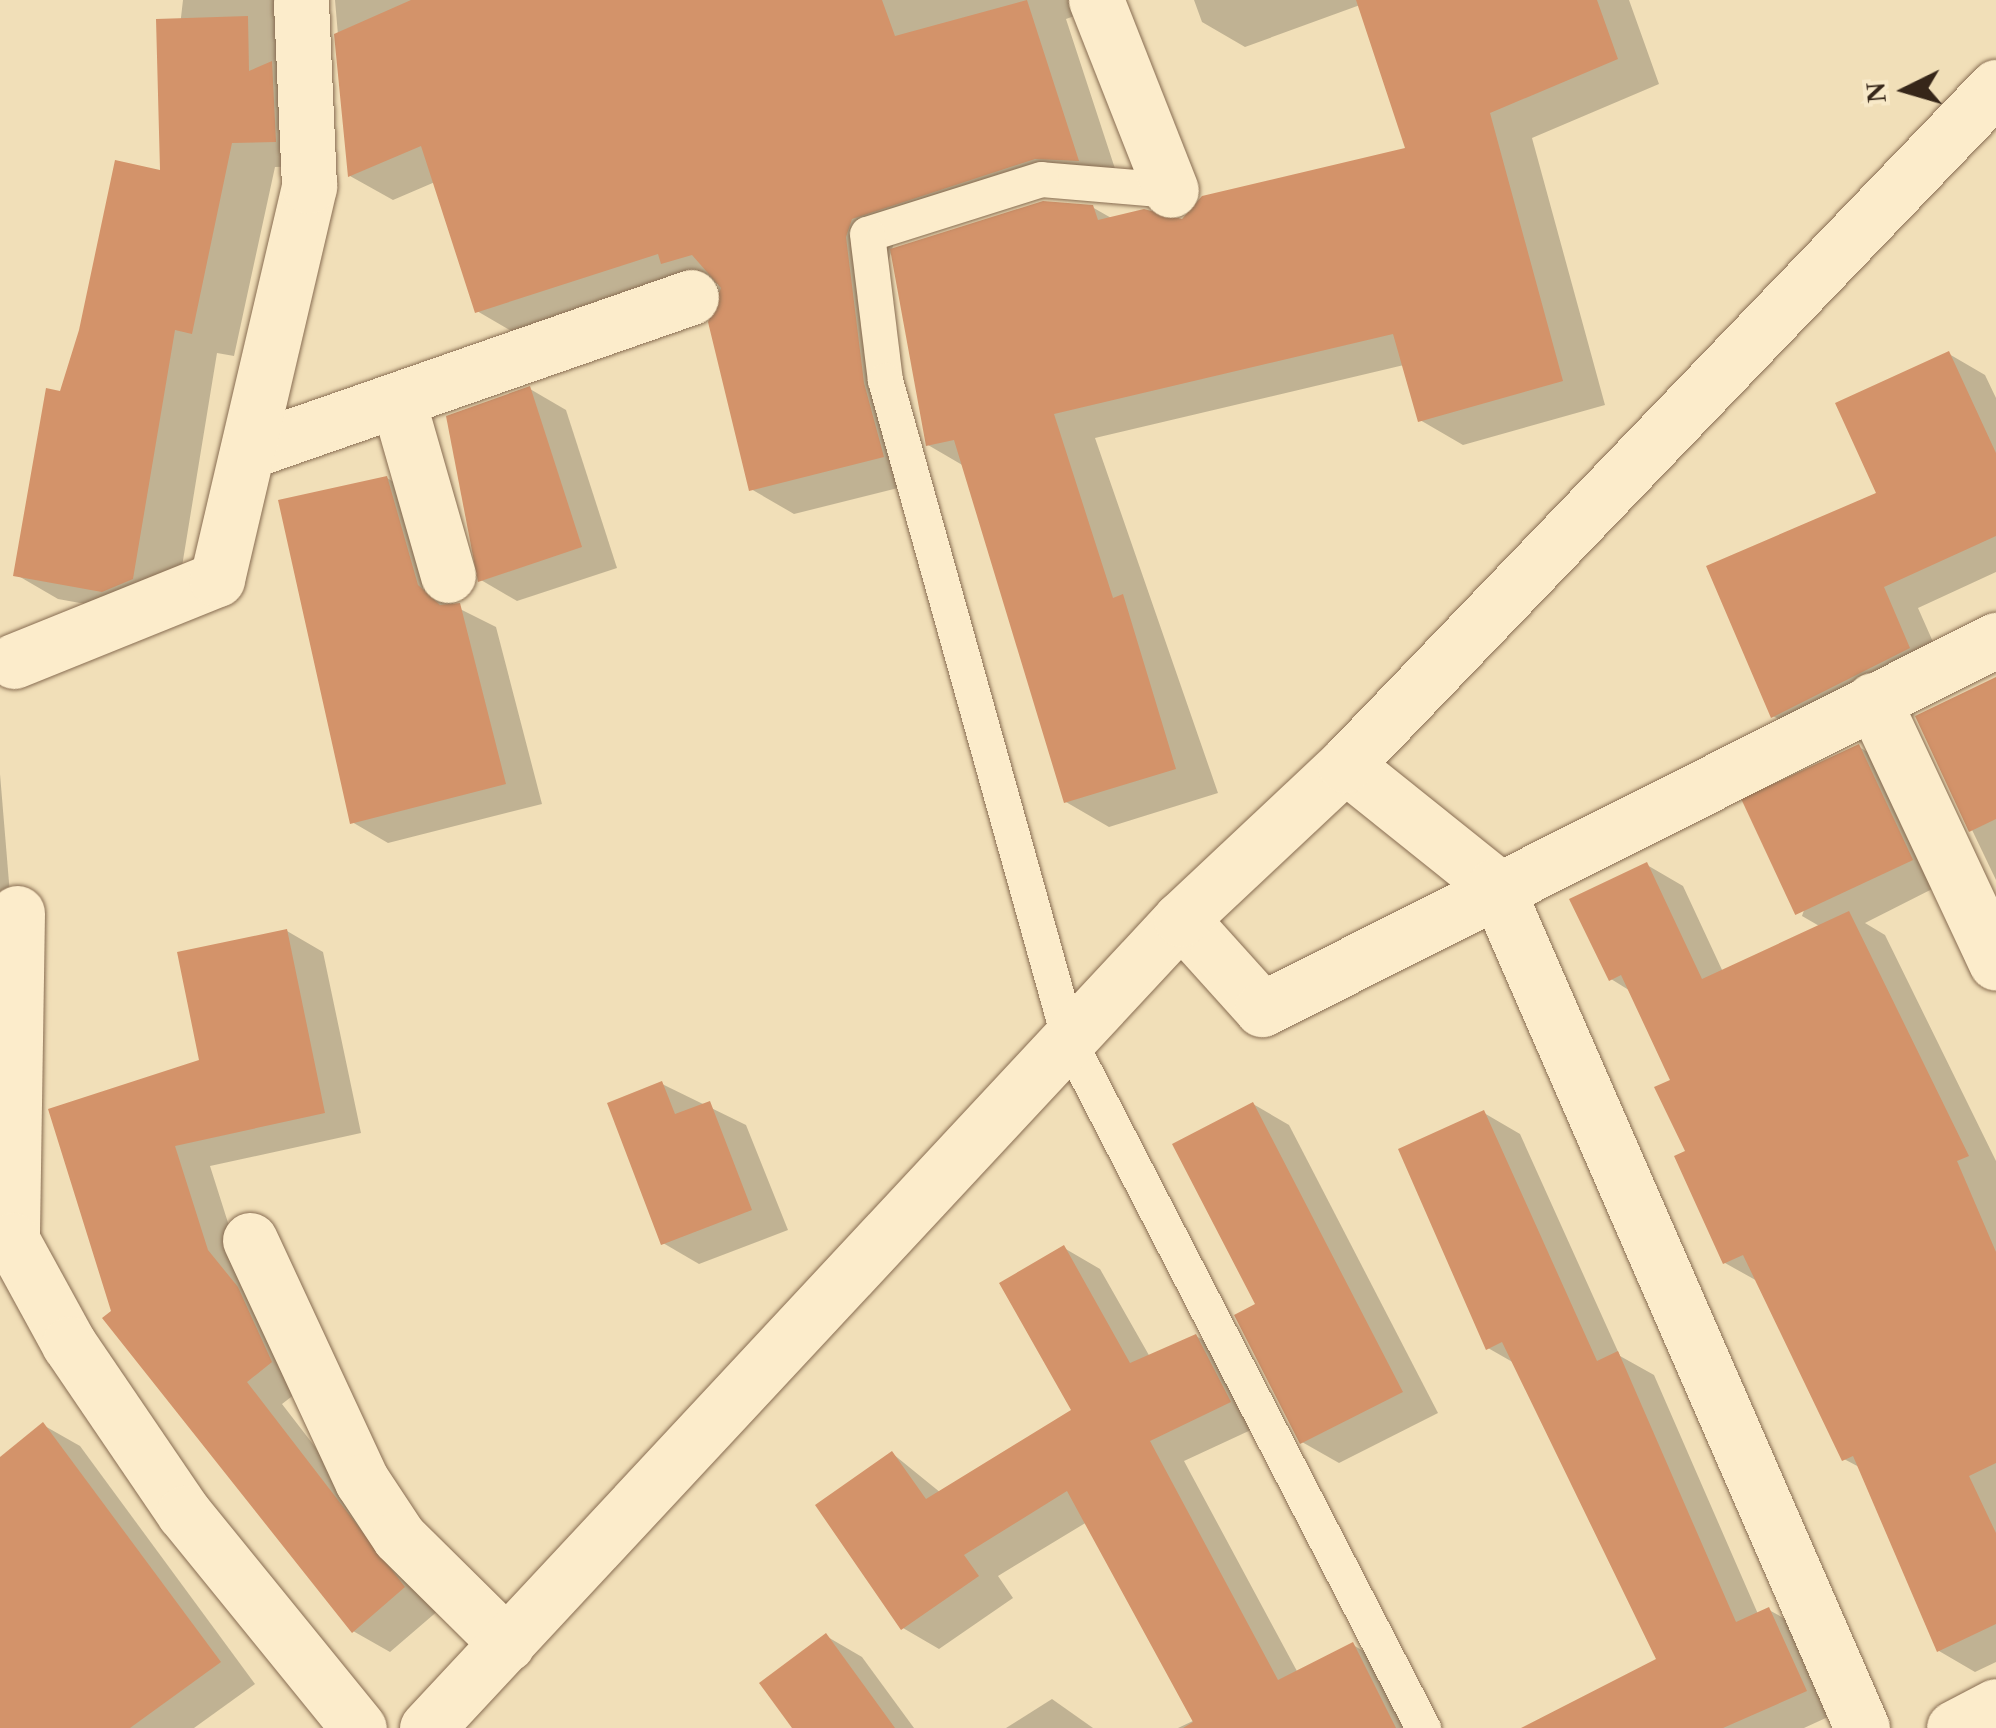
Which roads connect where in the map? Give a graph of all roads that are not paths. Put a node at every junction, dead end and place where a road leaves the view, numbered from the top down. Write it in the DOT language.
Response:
graph roads {
  1 [pos="301,0"];
  2 [pos="1096,0"];
  3 [pos="1996,87"];
  4 [pos="1170,190"];
  5 [pos="691,297"];
  6 [pos="398,400"];
  7 [pos="249,452"];
  8 [pos="448,576"];
  9 [pos="1996,640"];
  10 [pos="14,660"];
  11 [pos="1873,700"];
  12 [pos="1344,764"];
  13 [pos="1494,885"];
  14 [pos="17,914"];
  15 [pos="1181,919"];
  16 [pos="1996,963"];
  17 [pos="1070,1043"];
  18 [pos="250,1240"];
  19 [pos="506,1644"];
  20 [pos="1996,1706"];
  21 [pos="359,1728"];
  22 [pos="427,1728"];
  23 [pos="1423,1728"];
  24 [pos="1862,1728"];
  25 [pos="1954,1728"];
  1 -- 7 [label="street"];
  2 -- 4 [label="street"];
  3 -- 12 [label="street"];
  4 -- 17 [label="lane"];
  5 -- 6 [label="street"];
  6 -- 7 [label="street"];
  6 -- 8 [label="street"];
  7 -- 10 [label="street"];
  9 -- 11 [label="street"];
  11 -- 13 [label="street"];
  11 -- 16 [label="street"];
  12 -- 13 [label="street"];
  12 -- 15 [label="street"];
  13 -- 15 [label="street"];
  13 -- 24 [label="street"];
  14 -- 21 [label="street"];
  15 -- 17 [label="street"];
  17 -- 19 [label="street"];
  17 -- 23 [label="lane"];
  18 -- 19 [label="street"];
  19 -- 22 [label="street"];
  20 -- 25 [label="street"];
}
